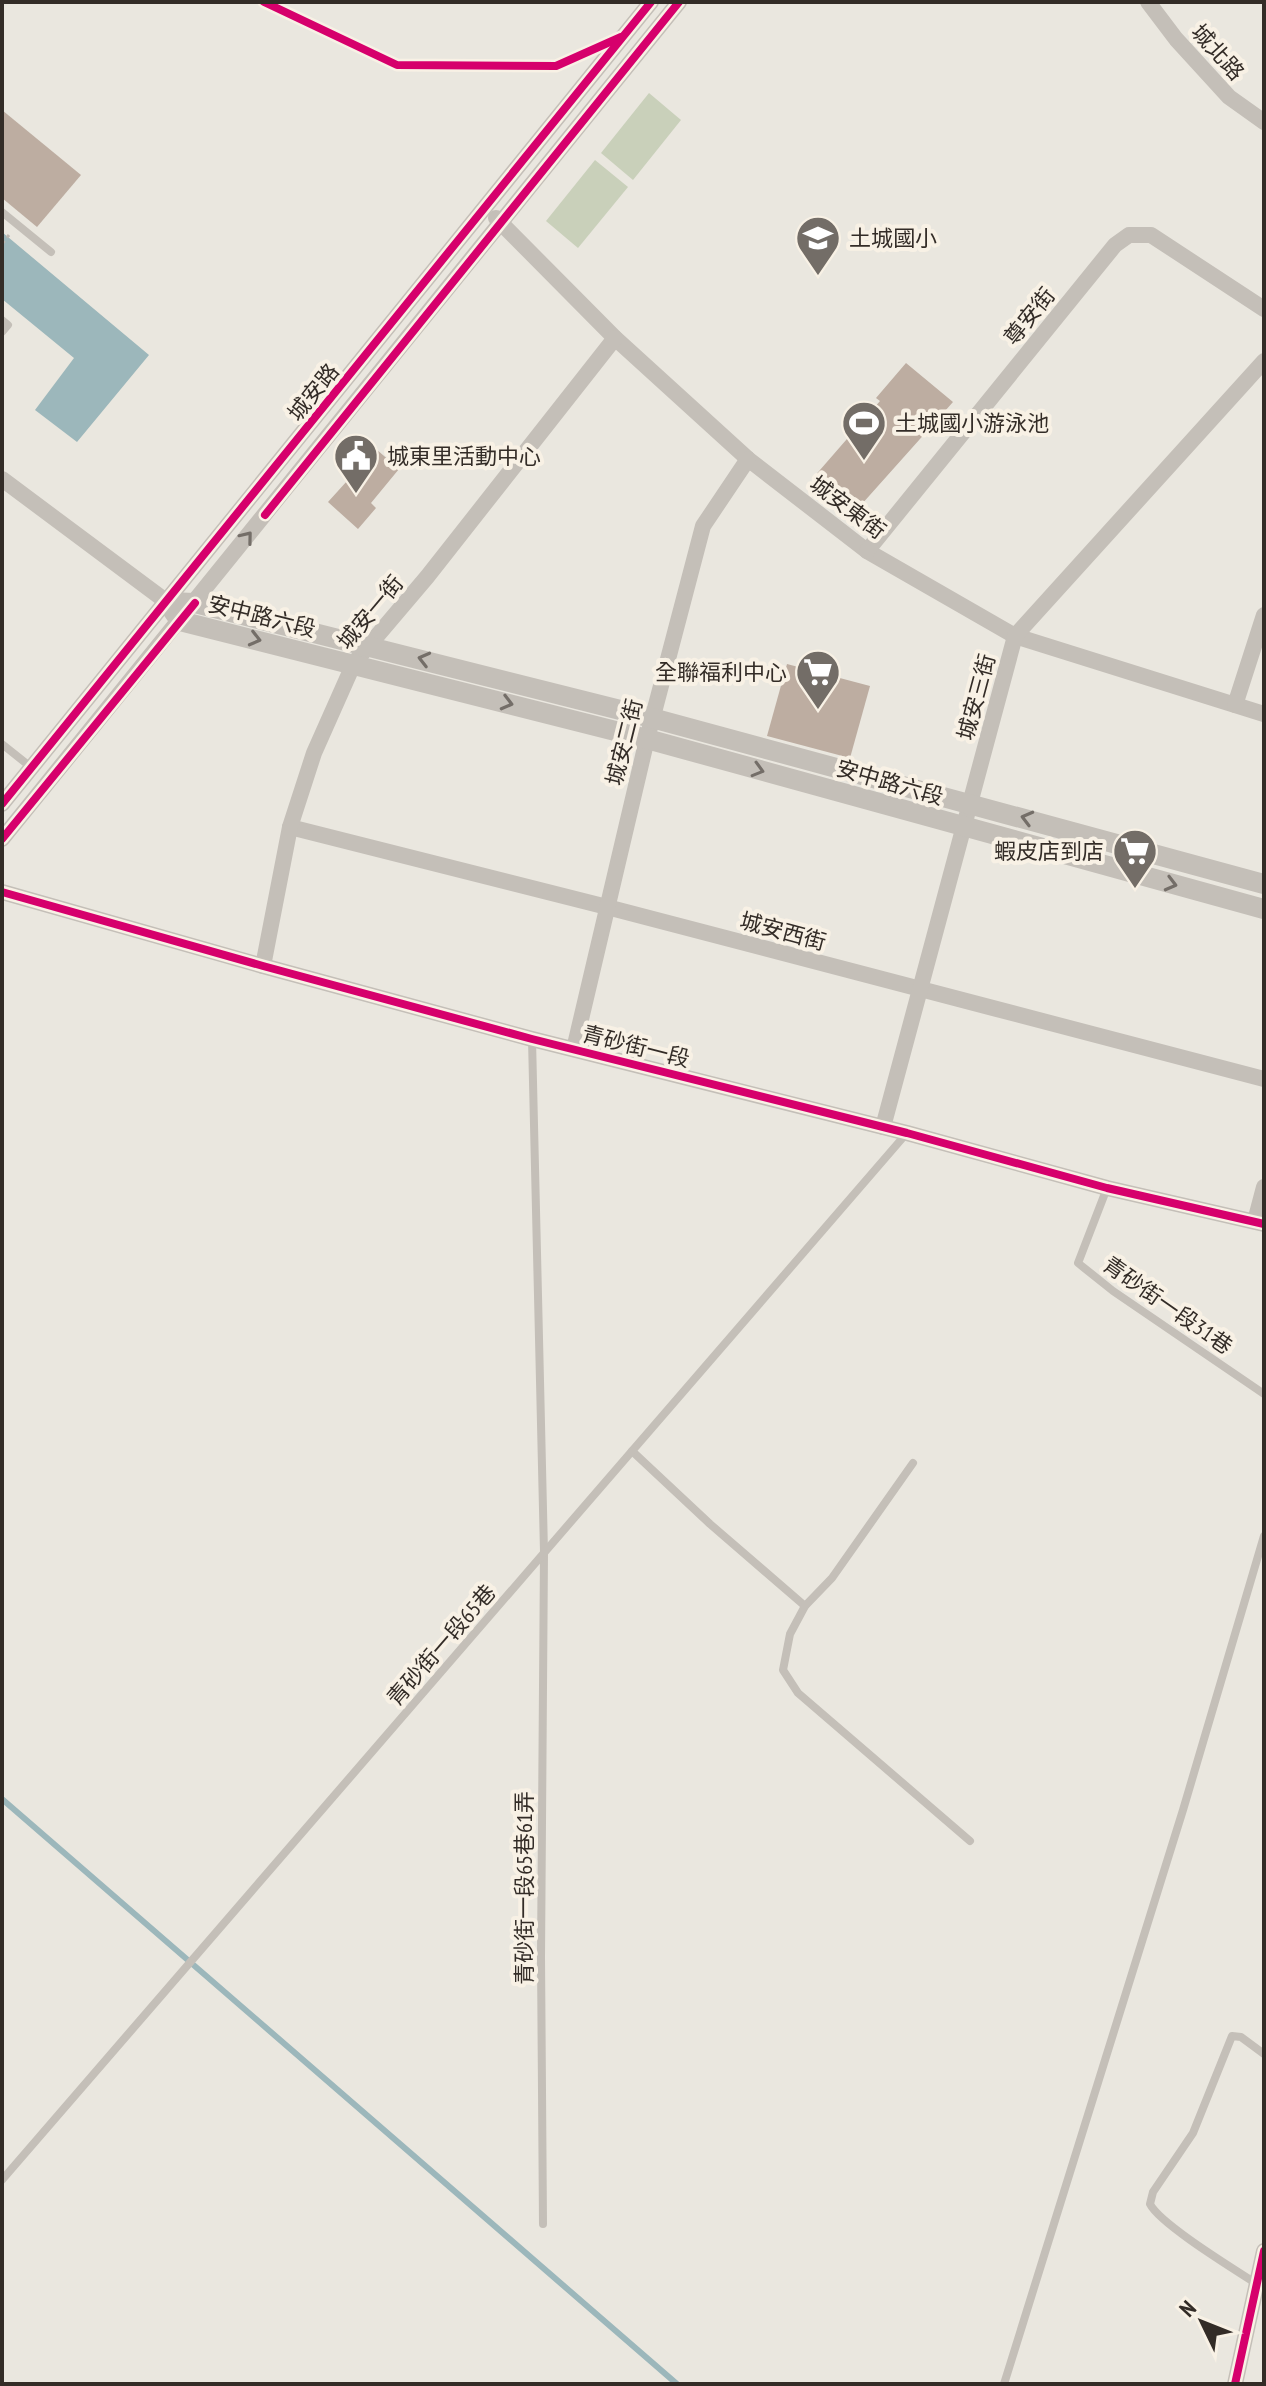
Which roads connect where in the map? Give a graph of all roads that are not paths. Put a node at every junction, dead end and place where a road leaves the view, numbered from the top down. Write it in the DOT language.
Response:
graph roads {
  1 [pos="651,2"];
  2 [pos="679,2"];
  3 [pos="1148,2"];
  4 [pos="1264,122"];
  5 [pos="486,208"];
  6 [pos="2,212"];
  7 [pos="501,224"];
  8 [pos="51,252"];
  9 [pos="1264,309"];
  10 [pos="2,320"];
  11 [pos="2,332"];
  12 [pos="615,338"];
  13 [pos="1264,361"];
  14 [pos="748,459"];
  15 [pos="2,479"];
  16 [pos="867,551"];
  17 [pos="167,602"];
  18 [pos="195,603"];
  19 [pos="1264,615"];
  20 [pos="180,621"];
  21 [pos="1015,636"];
  22 [pos="369,645"];
  23 [pos="354,663"];
  24 [pos="1235,705"];
  25 [pos="1264,714"];
  26 [pos="652,718"];
  27 [pos="647,739"];
  28 [pos="2,744"];
  29 [pos="32,768"];
  30 [pos="969,803"];
  31 [pos="2,804"];
  32 [pos="290,827"];
  33 [pos="963,827"];
  34 [pos="2,839"];
  35 [pos="1264,884"];
  36 [pos="2,892"];
  37 [pos="607,907"];
  38 [pos="1264,909"];
  39 [pos="263,966"];
  40 [pos="920,989"];
  41 [pos="532,1039"];
  42 [pos="574,1049"];
  43 [pos="1264,1079"];
  44 [pos="883,1127"];
  45 [pos="907,1133"];
  46 [pos="1264,1187"];
  47 [pos="1107,1188"];
  48 [pos="1259,1222"];
  49 [pos="1264,1394"];
  50 [pos="632,1451"];
  51 [pos="913,1463"];
  52 [pos="1264,1536"];
  53 [pos="544,1552"];
  54 [pos="805,1606"];
  55 [pos="970,1841"];
  56 [pos="1264,2054"];
  57 [pos="2,2180"];
  58 [pos="543,2224"];
  59 [pos="1264,2251"];
  60 [pos="1260,2275"];
  61 [pos="1004,2384"];
  62 [pos="1235,2384"];
  1 -- 5 [label="street, 城安路"];
  2 -- 7 [label="street, 城安路"];
  3 -- 4 [label="street, 城北路"];
  5 -- 7 [label="street, 城安東街"];
  5 -- 17 [label="street, 城安路"];
  6 -- 8 [label="lane"];
  7 -- 12 [label="street, 城安東街"];
  18 -- 7 [label="street, 城安路, one-way"];
  9 -- 16 [label="street, 尊安街"];
  10 -- 11 [label="lane"];
  12 -- 14 [label="street, 城安東街"];
  12 -- 22 [label="street, 城安一街"];
  13 -- 21 [label="street, 城安三街"];
  14 -- 16 [label="street, 城安東街"];
  14 -- 26 [label="street, 城安二街"];
  15 -- 17 [label="street"];
  16 -- 21 [label="street, 城安東街"];
  17 -- 18 [label="street, 安中路六段"];
  17 -- 20 [label="street, 安中路六段"];
  17 -- 29 [label="street, 城安路"];
  18 -- 20 [label="street, 城安路"];
  18 -- 22 [label="street, 安中路六段"];
  19 -- 24 [label="street"];
  20 -- 23 [label="street, 安中路六段, one-way"];
  20 -- 34 [label="street, 城安路"];
  21 -- 24 [label="street, 城安東街"];
  21 -- 30 [label="street, 城安三街"];
  22 -- 23 [label="street, 城安一街"];
  26 -- 22 [label="street, 安中路六段, one-way"];
  23 -- 27 [label="street, 安中路六段, one-way"];
  23 -- 32 [label="street, 城安一街"];
  24 -- 25 [label="street, 城安東街"];
  26 -- 27 [label="street, 城安二街"];
  26 -- 30 [label="street, 安中路六段"];
  27 -- 33 [label="street, 安中路六段, one-way"];
  27 -- 37 [label="street, 城安二街"];
  28 -- 29 [label="lane"];
  29 -- 31 [label="street, 城安路"];
  30 -- 33 [label="street, 城安三街"];
  35 -- 30 [label="street, 安中路六段, one-way"];
  32 -- 37 [label="street, 城安西街"];
  32 -- 39 [label="street, 城安一街"];
  33 -- 38 [label="street, 安中路六段, one-way"];
  33 -- 40 [label="street, 城安三街"];
  36 -- 39 [label="street, 青砂街一段"];
  37 -- 40 [label="street, 城安西街"];
  37 -- 42 [label="street, 城安二街"];
  39 -- 41 [label="street, 青砂街一段"];
  40 -- 43 [label="street, 城安西街"];
  40 -- 44 [label="street, 城安三街"];
  41 -- 42 [label="street, 青砂街一段"];
  41 -- 53 [label="lane, 青砂街一段65巷61弄"];
  42 -- 44 [label="street, 青砂街一段"];
  44 -- 45 [label="street, 青砂街一段"];
  45 -- 47 [label="street, 青砂街一段"];
  45 -- 50 [label="lane, 青砂街一段65巷"];
  46 -- 48 [label="street"];
  47 -- 48 [label="street, 青砂街一段"];
  47 -- 49 [label="lane, 青砂街一段31巷"];
  50 -- 53 [label="lane, 青砂街一段65巷"];
  50 -- 54 [label="lane"];
  51 -- 54 [label="lane"];
  52 -- 61 [label="lane"];
  53 -- 57 [label="lane, 青砂街一段65巷"];
  53 -- 58 [label="lane, 青砂街一段65巷61弄"];
  54 -- 55 [label="lane"];
  56 -- 60 [label="lane"];
  59 -- 60 [label="street"];
  60 -- 62 [label="street"];
}
